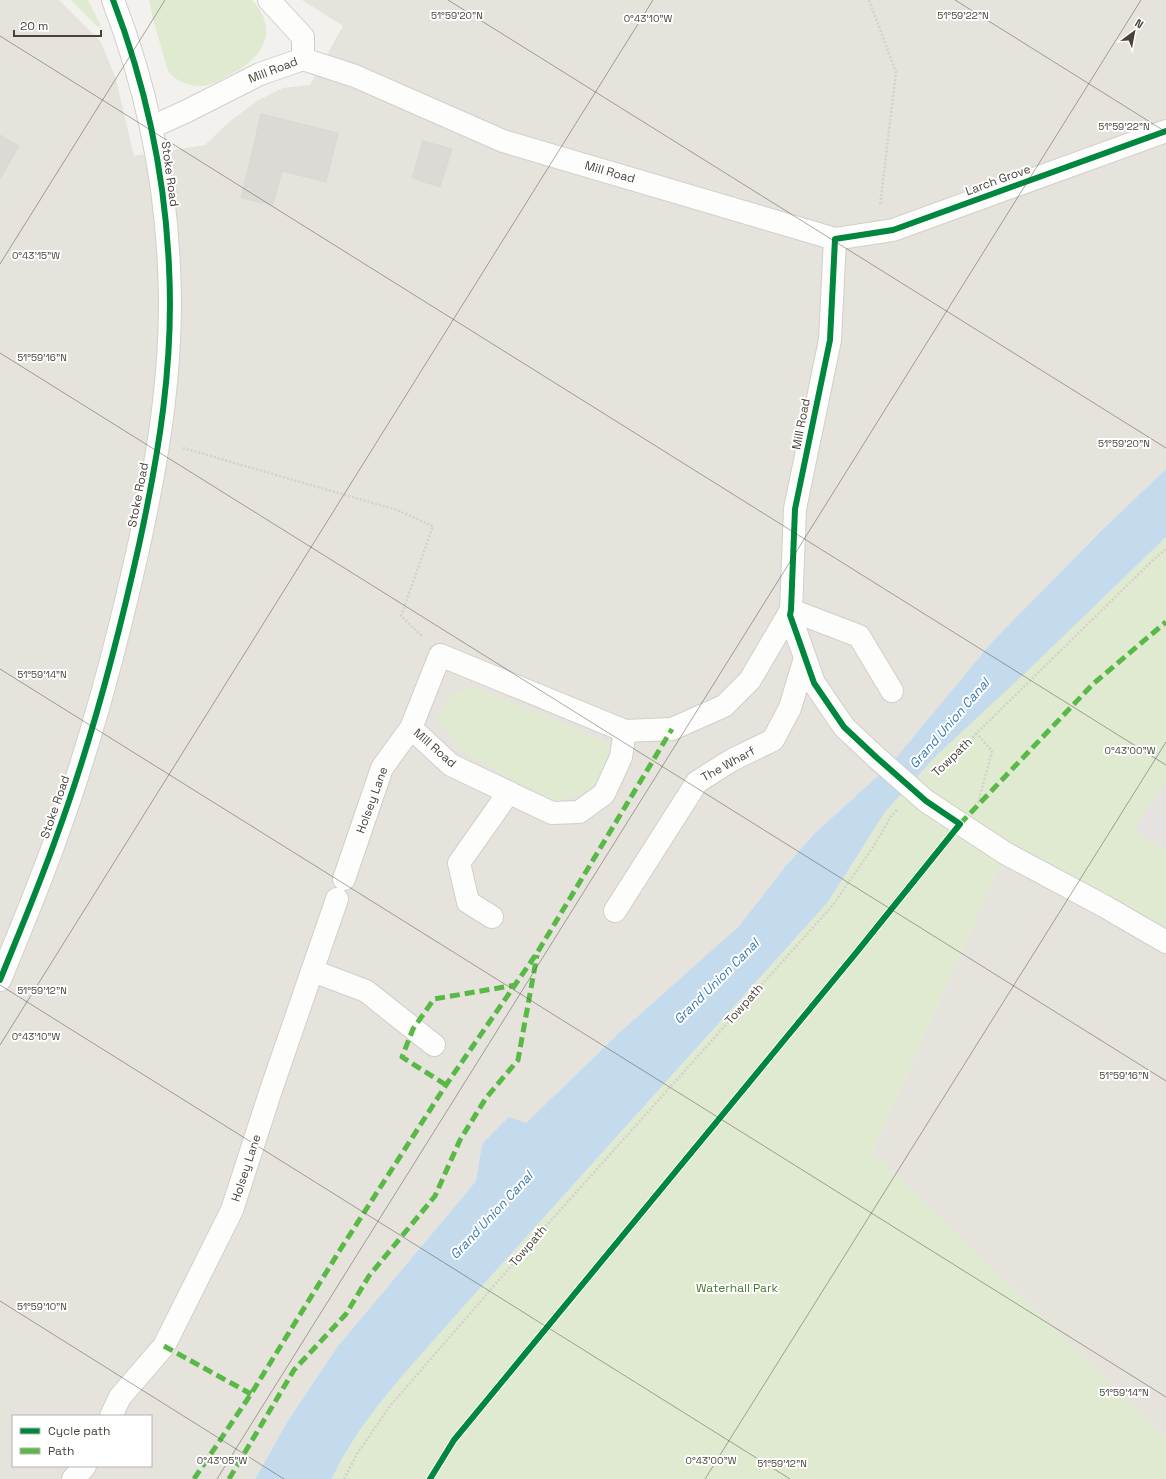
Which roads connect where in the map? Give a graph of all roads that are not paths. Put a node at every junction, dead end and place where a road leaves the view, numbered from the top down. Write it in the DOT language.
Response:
graph roads {
  1 [pos="113,0"];
  2 [pos="269,0"];
  3 [pos="303,59"];
  4 [pos="152,127"];
  5 [pos="1166,131"];
  6 [pos="835,238"];
  7 [pos="790,612"];
  8 [pos="804,658"];
  9 [pos="892,691"];
  10 [pos="411,728"];
  11 [pos="625,731"];
  12 [pos="508,792"];
  13 [pos="615,911"];
  14 [pos="492,917"];
  15 [pos="1166,942"];
  16 [pos="313,971"];
  17 [pos="0,980"];
  18 [pos="434,1045"];
  19 [pos="111,1415"];
  20 [pos="84,1467"];
  21 [pos="73,1479"];
  1 -- 4 [label="street, Stoke Road"];
  2 -- 3 [label="street"];
  3 -- 4 [label="street, Mill Road"];
  3 -- 6 [label="street, Mill Road"];
  4 -- 17 [label="street, Stoke Road"];
  5 -- 6 [label="street, Larch Grove"];
  6 -- 7 [label="street, Mill Road"];
  7 -- 8 [label="street"];
  7 -- 9 [label="street"];
  7 -- 11 [label="street, Mill Road"];
  8 -- 13 [label="street, The Wharf"];
  8 -- 15 [label="street, bridge"];
  10 -- 11 [label="street, Mill Road"];
  10 -- 12 [label="street, Mill Road"];
  10 -- 16 [label="street, Holsey Lane"];
  11 -- 12 [label="street, Mill Road"];
  12 -- 14 [label="street"];
  16 -- 18 [label="street"];
  16 -- 19 [label="street, Holsey Lane"];
  20 -- 21 [label="street"];
}
